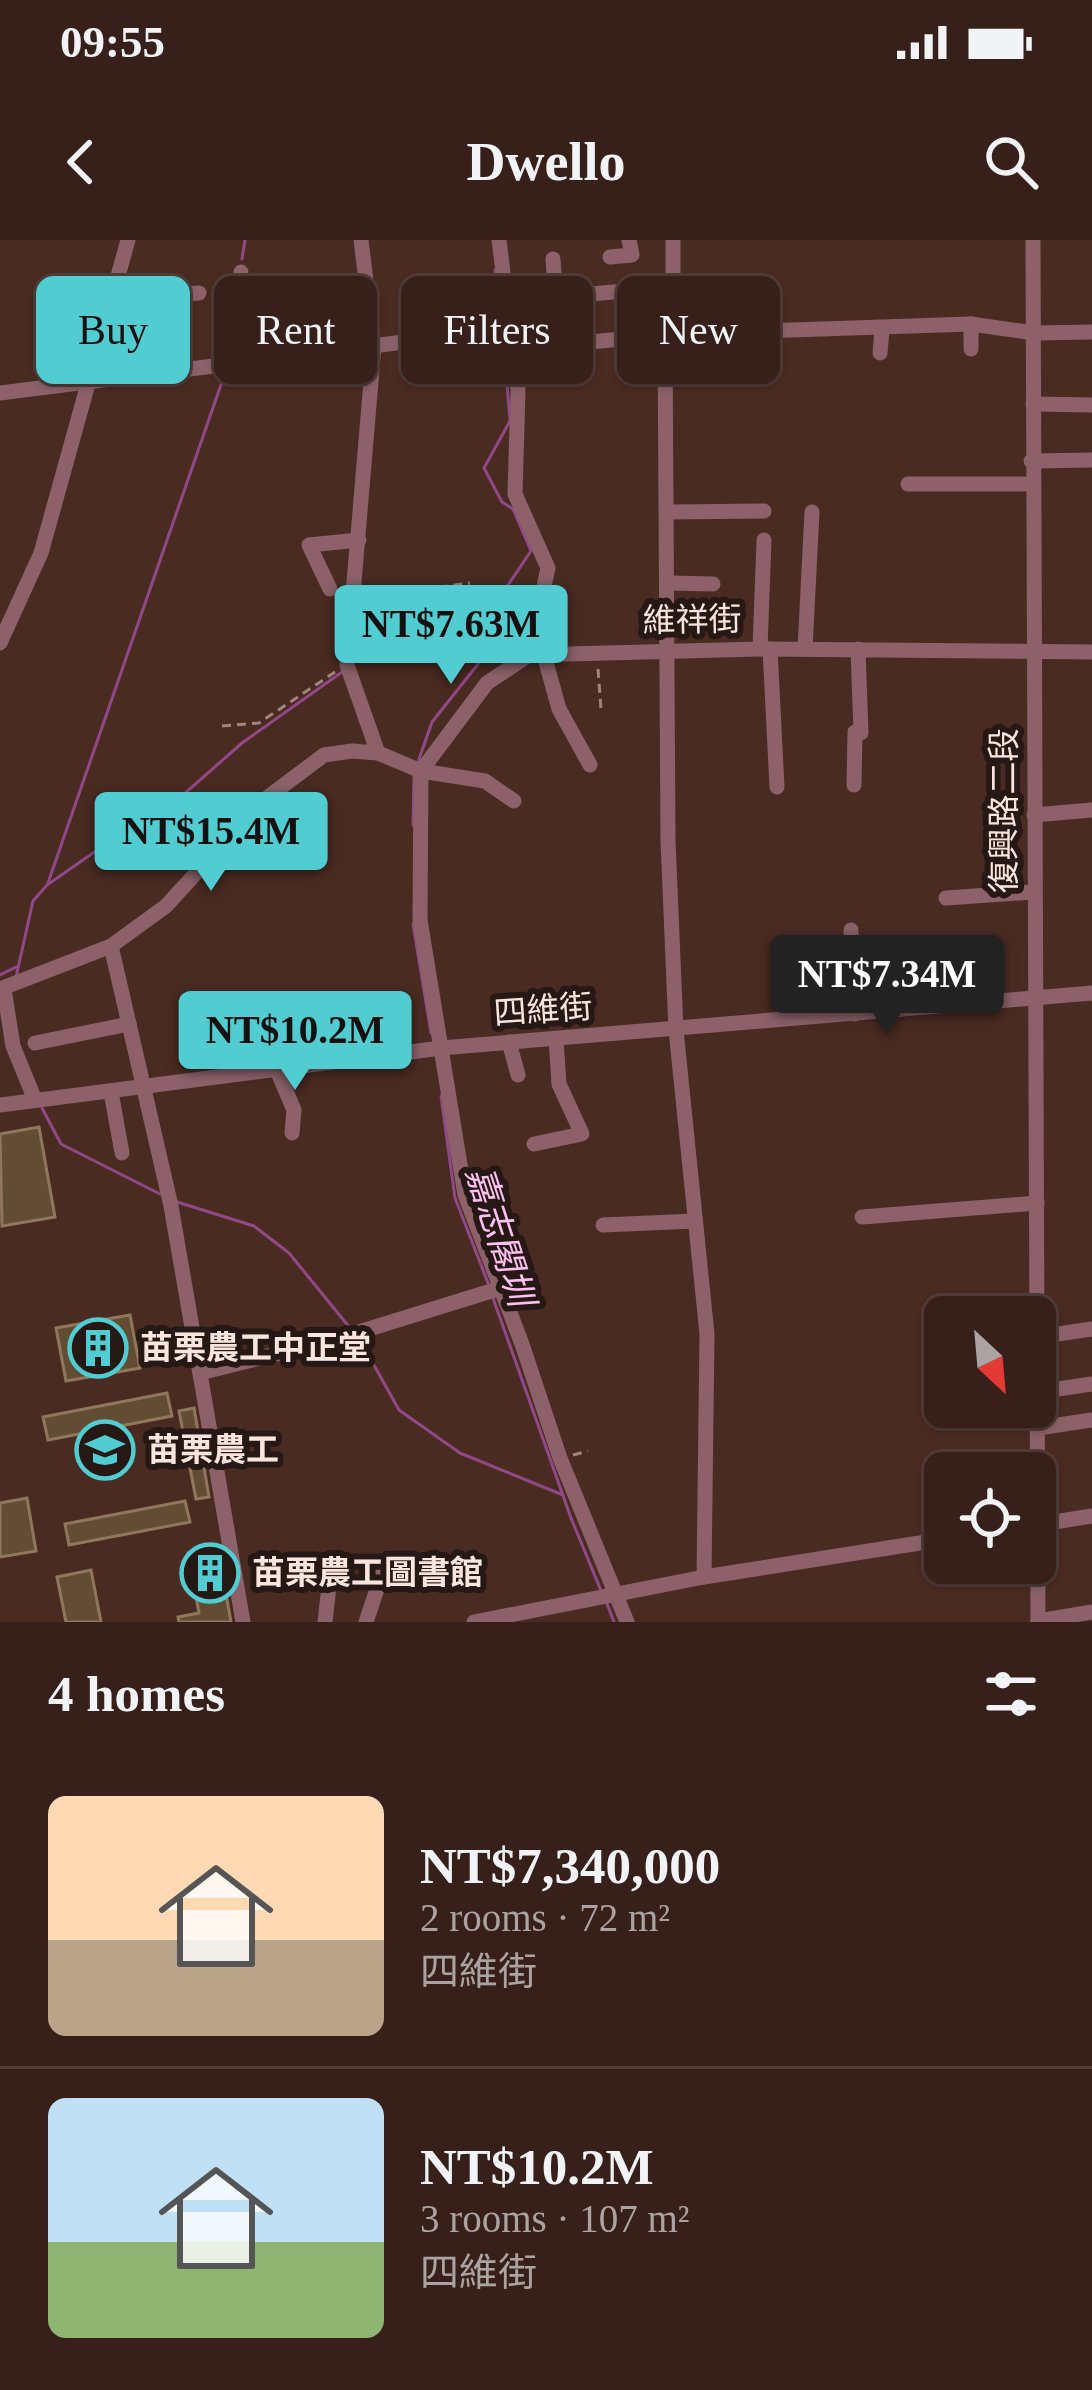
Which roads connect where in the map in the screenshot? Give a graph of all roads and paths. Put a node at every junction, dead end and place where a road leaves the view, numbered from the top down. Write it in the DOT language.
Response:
graph roads {
  1 [pos="128,240"];
  2 [pos="362,240"];
  3 [pos="499,240"];
  4 [pos="629,240"];
  5 [pos="673,240"];
  6 [pos="1034,240"];
  7 [pos="610,257"];
  8 [pos="554,259"];
  9 [pos="241,272"];
  10 [pos="119,276"];
  11 [pos="240,276"];
  12 [pos="366,276"];
  13 [pos="503,276"];
  14 [pos="555,276"];
  15 [pos="672,276"];
  16 [pos="200,293"];
  17 [pos="190,294"];
  18 [pos="971,324"];
  19 [pos="882,330"];
  20 [pos="1092,332"];
  21 [pos="780,333"];
  22 [pos="1034,333"];
  23 [pos="971,349"];
  24 [pos="880,353"];
  25 [pos="68,384"];
  26 [pos="90,384"];
  27 [pos="371,384"];
  28 [pos="517,384"];
  29 [pos="669,384"];
  30 [pos="0,393"];
  31 [pos="1033,404"];
  32 [pos="1092,405"];
  33 [pos="1031,460"];
  34 [pos="1092,460"];
  35 [pos="908,484"];
  36 [pos="1033,484"];
  37 [pos="764,511"];
  38 [pos="669,512"];
  39 [pos="812,512"];
  40 [pos="764,539"];
  41 [pos="358,540"];
  42 [pos="470,583"];
  43 [pos="669,583"];
  44 [pos="713,584"];
  45 [pos="330,589"];
  46 [pos="354,598"];
  47 [pos="0,643"];
  48 [pos="765,649"];
  49 [pos="806,649"];
  50 [pos="858,649"];
  51 [pos="668,650"];
  52 [pos="1034,652"];
  53 [pos="1092,652"];
  54 [pos="597,653"];
  55 [pos="537,655"];
  56 [pos="347,665"];
  57 [pos="601,710"];
  58 [pos="222,726"];
  59 [pos="378,753"];
  60 [pos="590,764"];
  61 [pos="421,770"];
  62 [pos="288,782"];
  63 [pos="854,785"];
  64 [pos="777,787"];
  65 [pos="514,801"];
  66 [pos="1092,810"];
  67 [pos="1034,815"];
  68 [pos="293,829"];
  69 [pos="1034,892"];
  70 [pos="946,898"];
  71 [pos="851,930"];
  72 [pos="111,946"];
  73 [pos="2,989"];
  74 [pos="1092,993"];
  75 [pos="1035,1000"];
  76 [pos="855,1014"];
  77 [pos="128,1024"];
  78 [pos="676,1030"];
  79 [pos="556,1040"];
  80 [pos="509,1042"];
  81 [pos="35,1043"];
  82 [pos="441,1048"];
  83 [pos="277,1070"];
  84 [pos="518,1076"];
  85 [pos="142,1088"];
  86 [pos="111,1092"];
  87 [pos="35,1100"];
  88 [pos="0,1105"];
  89 [pos="292,1133"];
  90 [pos="534,1144"];
  91 [pos="122,1153"];
  92 [pos="1037,1203"];
  93 [pos="862,1217"];
  94 [pos="695,1222"];
  95 [pos="603,1225"];
  96 [pos="501,1288"];
  97 [pos="1038,1296"];
  98 [pos="1092,1329"];
  99 [pos="1056,1334"];
  100 [pos="200,1372"];
  101 [pos="1092,1384"];
  102 [pos="1056,1389"];
  103 [pos="1092,1420"];
  104 [pos="1056,1425"];
  105 [pos="1038,1428"];
  106 [pos="1038,1452"];
  107 [pos="1092,1516"];
  108 [pos="1056,1522"];
  109 [pos="924,1543"];
  110 [pos="384,1568"];
  111 [pos="704,1577"];
  112 [pos="1037,1584"];
  113 [pos="328,1586"];
  114 [pos="616,1593"];
  115 [pos="1092,1612"];
  116 [pos="243,1622"];
  117 [pos="325,1622"];
  118 [pos="366,1622"];
  119 [pos="474,1622"];
  120 [pos="627,1622"];
  121 [pos="1038,1622"];
  1 -- 10 [label="street"];
  2 -- 12 [label="street"];
  3 -- 13 [label="street"];
  4 -- 7 [label="street"];
  5 -- 15 [label="street"];
  6 -- 22 [label="street, 復興路二段"];
  8 -- 14 [label="street"];
  9 -- 11 [label="street"];
  16 -- 17 [label="street"];
  18 -- 19 [label="street"];
  18 -- 22 [label="street"];
  18 -- 23 [label="street"];
  19 -- 21 [label="street"];
  19 -- 24 [label="street"];
  20 -- 22 [label="street"];
  22 -- 31 [label="street, 復興路二段"];
  25 -- 30 [label="street"];
  26 -- 47 [label="street"];
  27 -- 41 [label="street"];
  28 -- 55 [label="street"];
  29 -- 38 [label="street"];
  31 -- 32 [label="street"];
  31 -- 33 [label="street, 復興路二段"];
  33 -- 34 [label="street"];
  33 -- 36 [label="street, 復興路二段"];
  35 -- 36 [label="street"];
  36 -- 52 [label="street, 復興路二段"];
  37 -- 38 [label="street"];
  38 -- 43 [label="street"];
  39 -- 49 [label="street"];
  40 -- 48 [label="street"];
  41 -- 45 [label="street"];
  41 -- 46 [label="street"];
  42 -- 46 [label="path"];
  43 -- 44 [label="street"];
  43 -- 51 [label="street"];
  46 -- 56 [label="street"];
  48 -- 49 [label="street, 維祥街"];
  48 -- 51 [label="street, 維祥街"];
  48 -- 64 [label="street"];
  49 -- 50 [label="street, 維祥街"];
  50 -- 52 [label="street, 維祥街"];
  50 -- 63 [label="street"];
  51 -- 54 [label="street, 維祥街"];
  51 -- 78 [label="street"];
  52 -- 53 [label="street, 維祥街"];
  52 -- 67 [label="street, 復興路二段"];
  54 -- 55 [label="street, 維祥街"];
  54 -- 57 [label="path"];
  55 -- 60 [label="street"];
  55 -- 61 [label="street"];
  56 -- 58 [label="path"];
  56 -- 59 [label="street"];
  59 -- 61 [label="street"];
  59 -- 62 [label="street"];
  61 -- 65 [label="street"];
  61 -- 82 [label="street"];
  62 -- 68 [label="path"];
  62 -- 72 [label="street"];
  66 -- 67 [label="street"];
  67 -- 69 [label="street, 復興路二段"];
  69 -- 70 [label="street"];
  69 -- 75 [label="street, 復興路二段"];
  71 -- 76 [label="street"];
  72 -- 73 [label="street"];
  72 -- 77 [label="street"];
  73 -- 87 [label="street"];
  74 -- 75 [label="street, 四維街"];
  75 -- 76 [label="street, 四維街"];
  75 -- 92 [label="street, 復興路二段"];
  76 -- 78 [label="street, 四維街"];
  77 -- 81 [label="street"];
  77 -- 85 [label="street"];
  78 -- 79 [label="street, 四維街"];
  78 -- 94 [label="street"];
  79 -- 80 [label="street, 四維街"];
  79 -- 90 [label="street"];
  80 -- 82 [label="street, 四維街"];
  80 -- 84 [label="street"];
  82 -- 83 [label="street, 四維街"];
  82 -- 96 [label="street"];
  83 -- 85 [label="street, 四維街"];
  83 -- 89 [label="street"];
  85 -- 86 [label="street, 四維街"];
  85 -- 100 [label="street"];
  86 -- 87 [label="street, 四維街"];
  86 -- 91 [label="street"];
  87 -- 88 [label="street, 四維街"];
  92 -- 93 [label="street"];
  92 -- 97 [label="street, 復興路二段"];
  94 -- 95 [label="street"];
  94 -- 111 [label="street"];
  96 -- 100 [label="street"];
  96 -- 114 [label="street"];
  98 -- 99 [label="street"];
  100 -- 116 [label="street"];
  101 -- 102 [label="street"];
  103 -- 104 [label="street"];
  105 -- 106 [label="street, 復興路二段"];
  107 -- 108 [label="street"];
  109 -- 111 [label="street"];
  110 -- 118 [label="street"];
  111 -- 114 [label="street"];
  112 -- 121 [label="street, 復興路二段"];
  113 -- 117 [label="street"];
  114 -- 119 [label="street"];
  114 -- 120 [label="street"];
  115 -- 121 [label="street"];
}
